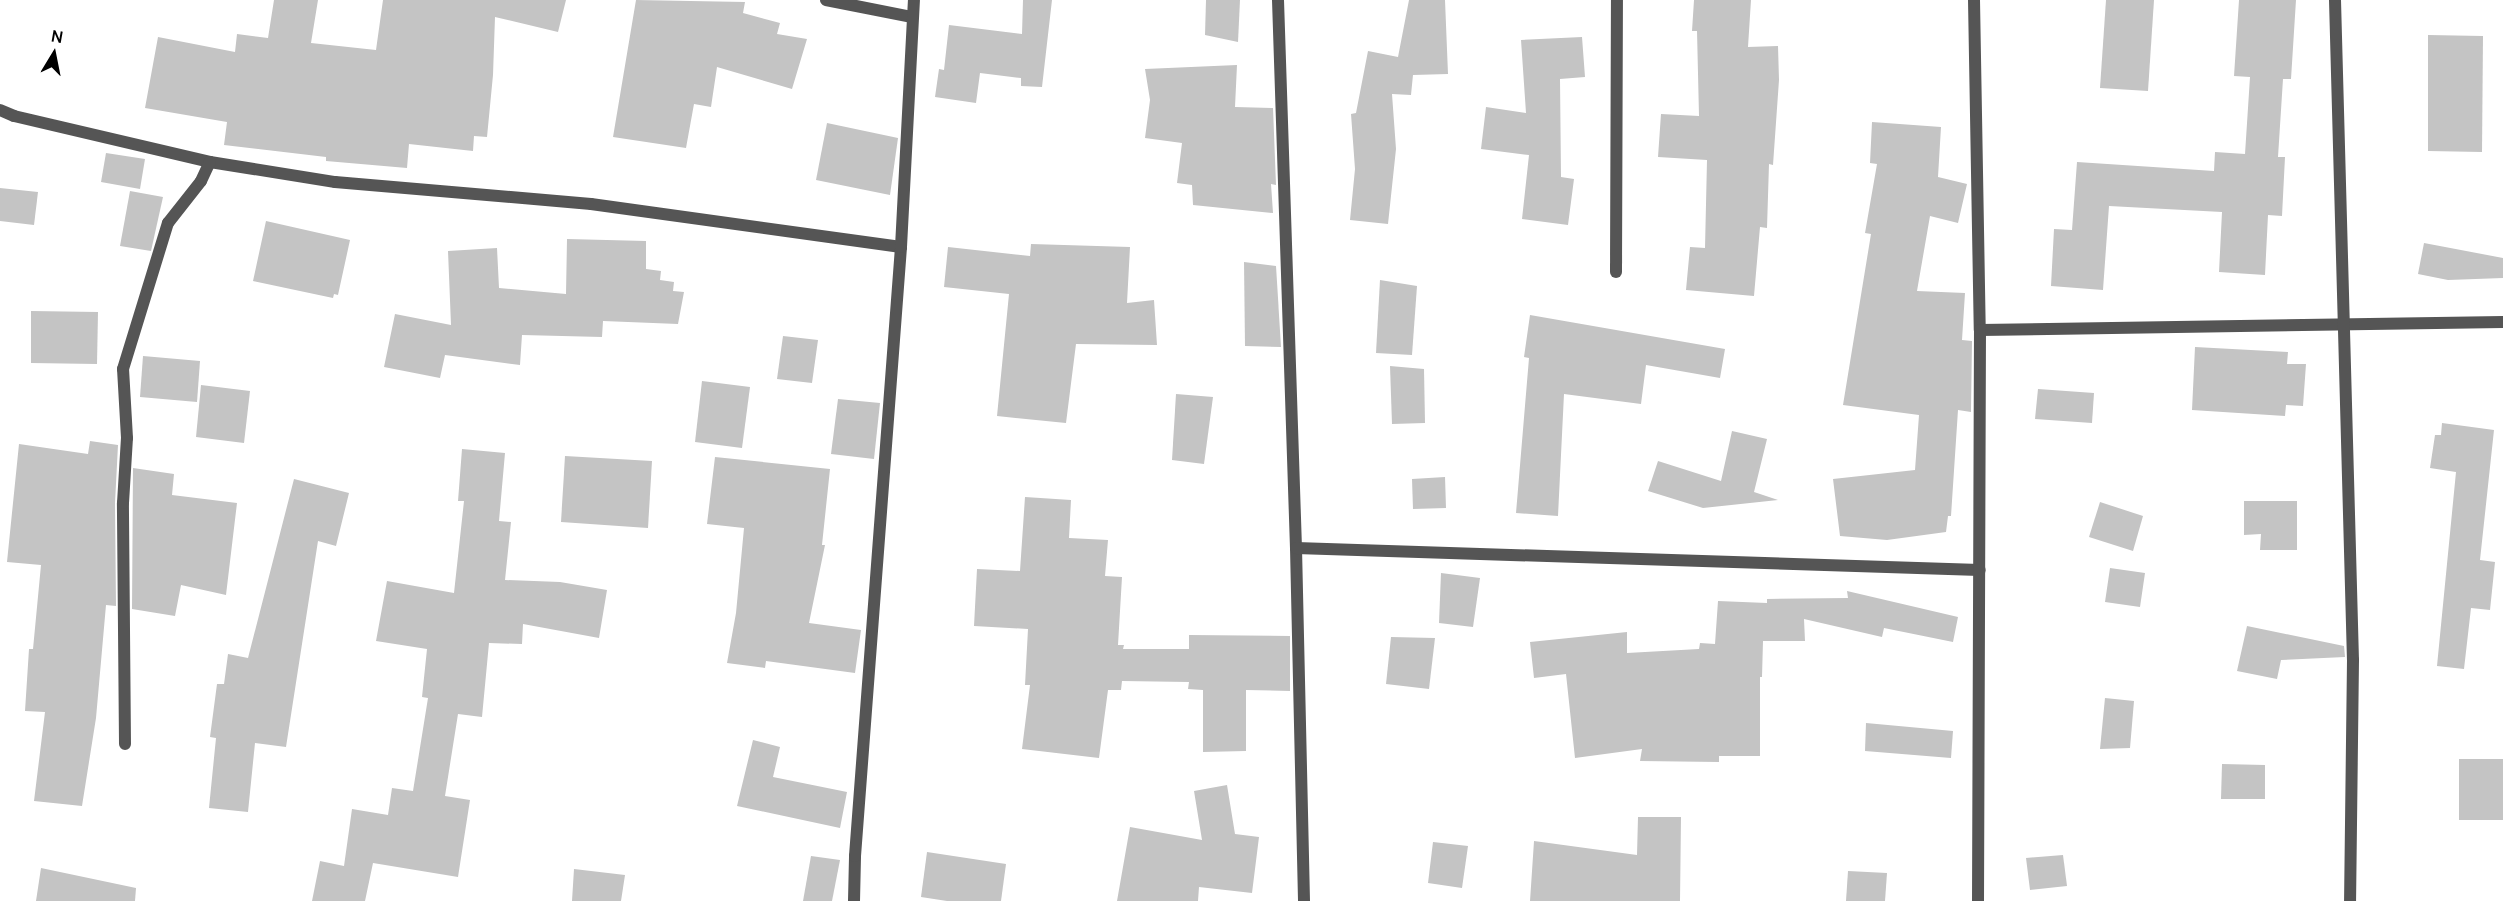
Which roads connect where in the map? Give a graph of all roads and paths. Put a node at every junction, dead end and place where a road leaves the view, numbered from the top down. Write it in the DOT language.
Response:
graph roads {
  1 [pos="826,0"];
  2 [pos="914,0"];
  3 [pos="1278,0"];
  4 [pos="1617,0"];
  5 [pos="1974,0"];
  6 [pos="2335,0"];
  7 [pos="912,16"];
  8 [pos="0,110"];
  9 [pos="210,162"];
  10 [pos="901,247"];
  11 [pos="1616,272"];
  12 [pos="2503,322"];
  13 [pos="2343,325"];
  14 [pos="1980,330"];
  15 [pos="1296,548"];
  16 [pos="1980,570"];
  17 [pos="125,744"];
  18 [pos="854,901"];
  19 [pos="1304,901"];
  20 [pos="1978,901"];
  21 [pos="2350,901"];
  1 -- 7 [label="street"];
  2 -- 7 [label="street"];
  3 -- 15 [label="street"];
  4 -- 11 [label="street"];
  5 -- 14 [label="street"];
  6 -- 13 [label="street"];
  7 -- 10 [label="street"];
  8 -- 9 [label="street"];
  9 -- 10 [label="street"];
  9 -- 17 [label="street"];
  10 -- 18 [label="street"];
  12 -- 13 [label="street"];
  13 -- 14 [label="street"];
  13 -- 21 [label="street"];
  14 -- 16 [label="street"];
  15 -- 16 [label="street"];
  15 -- 19 [label="street"];
  16 -- 20 [label="street"];
}
